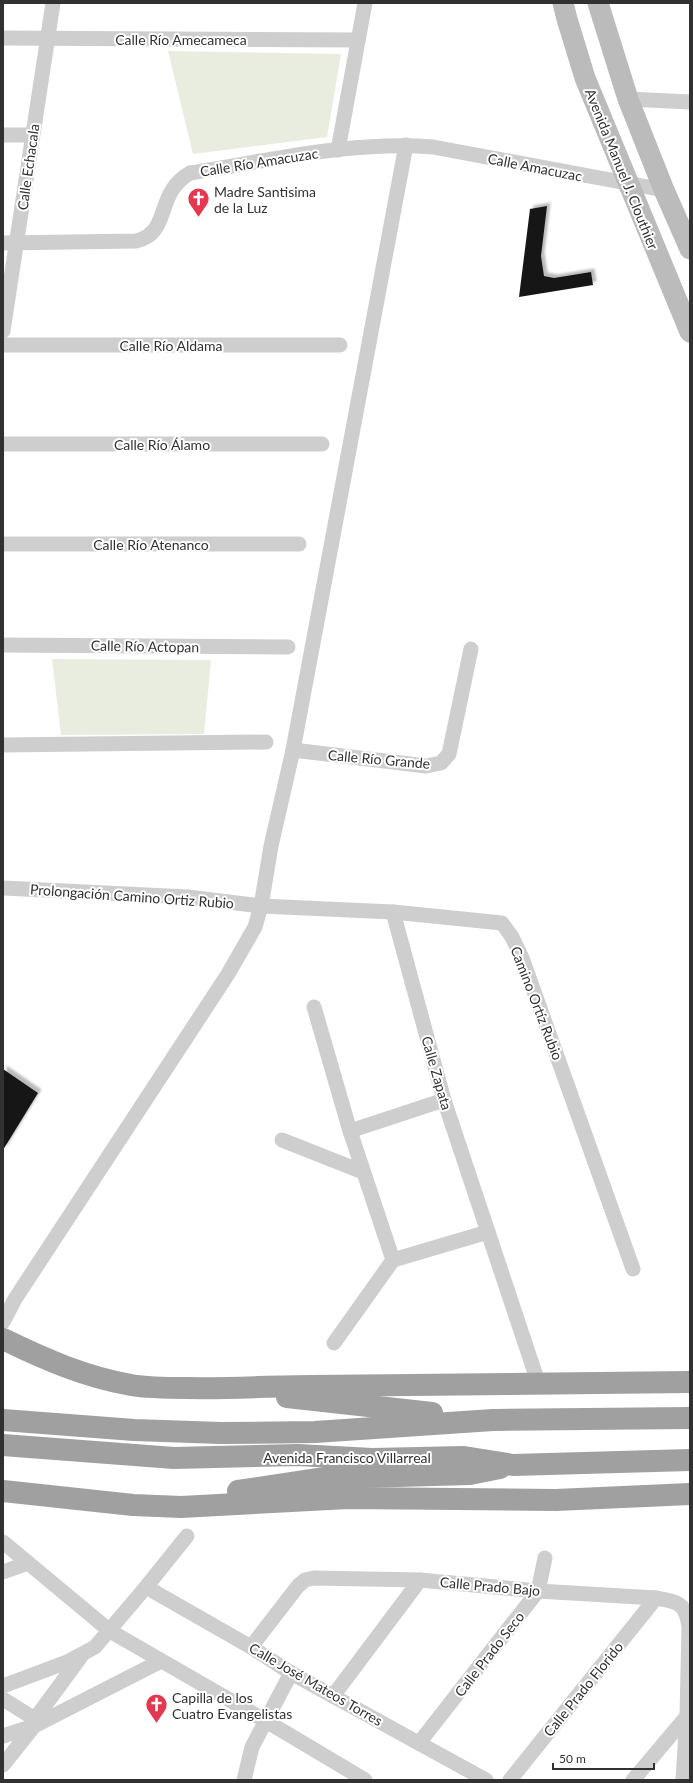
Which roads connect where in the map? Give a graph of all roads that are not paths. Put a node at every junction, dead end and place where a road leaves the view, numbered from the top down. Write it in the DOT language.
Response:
graph roads {
  1 [pos="53,3"];
  2 [pos="365,3"];
  3 [pos="563,3"];
  4 [pos="598,3"];
  5 [pos="3,38"];
  6 [pos="48,38"];
  7 [pos="358,40"];
  8 [pos="628,99"];
  9 [pos="690,102"];
  10 [pos="3,135"];
  11 [pos="32,135"];
  12 [pos="406,145"];
  13 [pos="338,150"];
  14 [pos="627,184"];
  15 [pos="664,190"];
  16 [pos="10,243"];
  17 [pos="690,249"];
  18 [pos="3,331"];
  19 [pos="690,332"];
  20 [pos="3,345"];
  21 [pos="340,345"];
  22 [pos="3,444"];
  23 [pos="322,444"];
  24 [pos="3,544"];
  25 [pos="299,544"];
  26 [pos="3,645"];
  27 [pos="288,647"];
  28 [pos="471,649"];
  29 [pos="266,742"];
  30 [pos="3,746"];
  31 [pos="293,750"];
  32 [pos="3,888"];
  33 [pos="261,906"];
  34 [pos="393,912"];
  35 [pos="314,1007"];
  36 [pos="444,1100"];
  37 [pos="350,1131"];
  38 [pos="282,1140"];
  39 [pos="363,1172"];
  40 [pos="488,1232"];
  41 [pos="393,1260"];
  42 [pos="633,1269"];
  43 [pos="3,1322"];
  44 [pos="3,1339"];
  45 [pos="334,1343"];
  46 [pos="690,1382"];
  47 [pos="549,1385"];
  48 [pos="232,1389"];
  49 [pos="690,1418"];
  50 [pos="3,1420"];
  51 [pos="493,1420"];
  52 [pos="3,1445"];
  53 [pos="690,1460"];
  54 [pos="513,1465"];
  55 [pos="3,1491"];
  56 [pos="690,1494"];
  57 [pos="133,1505"];
  58 [pos="187,1536"];
  59 [pos="3,1542"];
  60 [pos="545,1558"];
  61 [pos="28,1563"];
  62 [pos="3,1572"];
  63 [pos="420,1580"];
  64 [pos="146,1587"];
  65 [pos="538,1591"];
  66 [pos="656,1598"];
  67 [pos="110,1631"];
  68 [pos="251,1647"];
  69 [pos="83,1654"];
  70 [pos="161,1661"];
  71 [pos="291,1673"];
  72 [pos="3,1686"];
  73 [pos="333,1696"];
  74 [pos="3,1699"];
  75 [pos="687,1716"];
  76 [pos="266,1721"];
  77 [pos="34,1722"];
  78 [pos="3,1736"];
  79 [pos="419,1743"];
  80 [pos="3,1765"];
  81 [pos="244,1780"];
  82 [pos="365,1780"];
  83 [pos="486,1780"];
  84 [pos="510,1780"];
  85 [pos="633,1780"];
  86 [pos="683,1780"];
  1 -- 6 [label="street, Calle Echacala"];
  2 -- 7 [label="street"];
  3 -- 14 [label="main road, Avenida Manuel J. Clouthier"];
  4 -- 8 [label="main road"];
  5 -- 6 [label="street, Calle Río Amecameca"];
  6 -- 7 [label="street, Calle Río Amecameca"];
  6 -- 11 [label="street, Calle Echacala"];
  7 -- 13 [label="street"];
  8 -- 9 [label="street"];
  8 -- 15 [label="main road"];
  10 -- 11 [label="street"];
  11 -- 16 [label="street, Calle Echacala"];
  12 -- 13 [label="street, Calle Río Amacuzac"];
  12 -- 14 [label="street, Calle Amacuzac"];
  12 -- 31 [label="street"];
  13 -- 16 [label="street, Calle Río Amacuzac"];
  14 -- 15 [label="street, Calle Amacuzac"];
  14 -- 19 [label="main road, Avenida Manuel J. Clouthier"];
  15 -- 17 [label="main road"];
  16 -- 18 [label="street, Calle Echacala"];
  20 -- 21 [label="street, Calle Río Aldama"];
  22 -- 23 [label="street, Calle Río Álamo"];
  24 -- 25 [label="street, Calle Río Atenanco"];
  26 -- 27 [label="street, Calle Río Actopan"];
  28 -- 31 [label="street, Calle Río Grande"];
  29 -- 30 [label="street"];
  31 -- 33 [label="street"];
  32 -- 33 [label="street, Prolongación Camino Ortiz Rubio"];
  33 -- 34 [label="street, Camino Ortíz Rubio"];
  33 -- 43 [label="street"];
  34 -- 36 [label="street, Calle Zapata"];
  34 -- 42 [label="street, Camino Ortíz Rubio"];
  35 -- 37 [label="street"];
  36 -- 37 [label="street"];
  36 -- 40 [label="street, Calle Zapata"];
  37 -- 39 [label="street"];
  38 -- 39 [label="street"];
  39 -- 41 [label="street"];
  40 -- 41 [label="street"];
  40 -- 47 [label="street, Calle Zapata"];
  41 -- 45 [label="street"];
  44 -- 48 [label="highway"];
  46 -- 47 [label="highway"];
  47 -- 48 [label="highway"];
  48 -- 51 [label="highway"];
  49 -- 51 [label="highway, Avenida Francisco Villarreal"];
  50 -- 51 [label="highway, Avenida Francisco Villarreal"];
  52 -- 54 [label="highway, Avenida Francisco Villarreal"];
  53 -- 54 [label="highway, Avenida Francisco Villarreal"];
  54 -- 57 [label="highway"];
  55 -- 57 [label="highway"];
  56 -- 57 [label="highway"];
  58 -- 64 [label="street"];
  59 -- 61 [label="street"];
  60 -- 65 [label="street, Calle Prado Seco"];
  61 -- 62 [label="street"];
  61 -- 67 [label="street"];
  63 -- 65 [label="street, Calle Prado Bajo"];
  63 -- 68 [label="street, Calle Prado Bajo"];
  63 -- 73 [label="street"];
  64 -- 67 [label="street"];
  64 -- 68 [label="street, Calle José Mateos Torres"];
  65 -- 66 [label="street, Calle Prado Bajo"];
  65 -- 79 [label="street, Calle Prado Seco"];
  66 -- 75 [label="street, Calle Prado Bajo"];
  66 -- 84 [label="street, Calle Prado Florido"];
  67 -- 69 [label="street"];
  67 -- 70 [label="street"];
  68 -- 71 [label="street, Calle José Mateos Torres"];
  69 -- 72 [label="street"];
  69 -- 77 [label="street"];
  70 -- 76 [label="street"];
  70 -- 77 [label="street"];
  71 -- 73 [label="street, Calle José Mateos Torres"];
  71 -- 76 [label="street"];
  73 -- 79 [label="street, Calle José Mateos Torres"];
  74 -- 77 [label="street"];
  75 -- 85 [label="street"];
  75 -- 86 [label="street"];
  76 -- 81 [label="street"];
  76 -- 82 [label="street"];
  77 -- 78 [label="street"];
  77 -- 80 [label="street"];
  79 -- 83 [label="street, Calle José Mateos Torres"];
}
